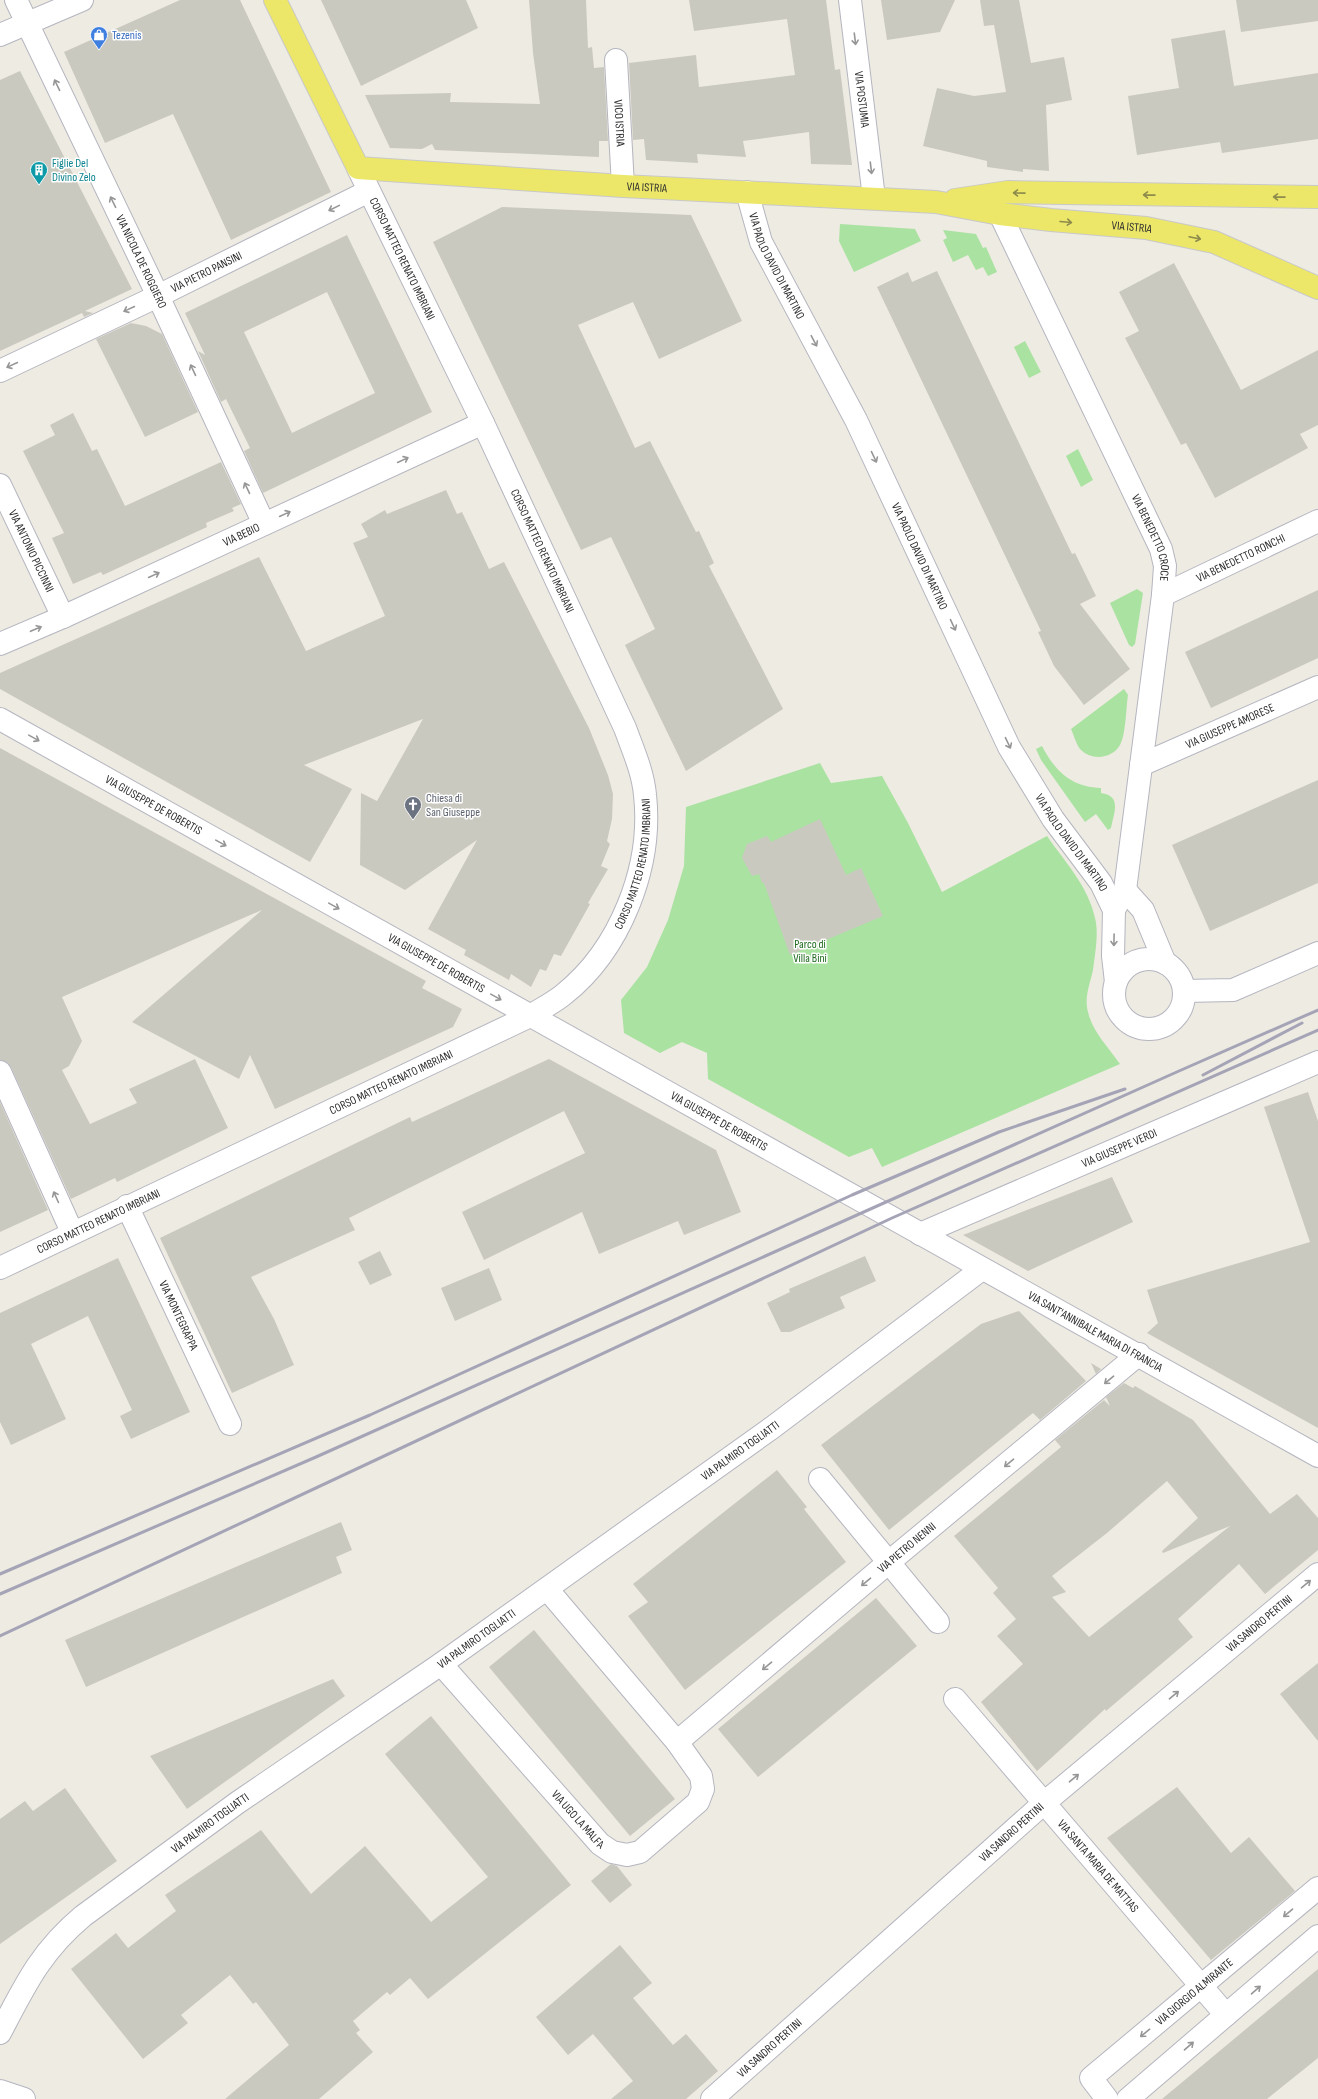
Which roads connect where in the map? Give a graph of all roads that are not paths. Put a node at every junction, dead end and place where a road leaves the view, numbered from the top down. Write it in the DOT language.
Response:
graph roads {
  1 [pos="16,0"];
  2 [pos="82,0"];
  3 [pos="275,0"];
  4 [pos="850,0"];
  5 [pos="28,23"];
  6 [pos="0,35"];
  7 [pos="616,60"];
  8 [pos="358,168"];
  9 [pos="623,186"];
  10 [pos="369,191"];
  11 [pos="747,192"];
  12 [pos="1318,197"];
  13 [pos="874,198"];
  14 [pos="936,202"];
  15 [pos="1000,214"];
  16 [pos="1317,287"];
  17 [pos="158,296"];
  18 [pos="0,371"];
  19 [pos="483,423"];
  20 [pos="0,485"];
  21 [pos="1318,521"];
  22 [pos="264,524"];
  23 [pos="1163,595"];
  24 [pos="64,617"];
  25 [pos="0,644"];
  26 [pos="1318,687"];
  27 [pos="0,719"];
  28 [pos="1141,765"];
  29 [pos="1125,890"];
  30 [pos="1114,910"];
  31 [pos="1318,953"];
  32 [pos="1165,963"];
  33 [pos="1116,982"];
  34 [pos="1184,991"];
  35 [pos="530,1016"];
  36 [pos="1318,1062"];
  37 [pos="0,1072"];
  38 [pos="127,1206"];
  39 [pos="873,1207"];
  40 [pos="72,1232"];
  41 [pos="920,1234"];
  42 [pos="0,1268"];
  43 [pos="982,1269"];
  44 [pos="1138,1354"];
  45 [pos="230,1424"];
  46 [pos="1318,1456"];
  47 [pos="820,1479"];
  48 [pos="889,1562"];
  49 [pos="1318,1574"];
  50 [pos="547,1589"];
  51 [pos="938,1622"];
  52 [pos="441,1664"];
  53 [pos="955,1699"];
  54 [pos="677,1742"];
  55 [pos="1044,1803"];
  56 [pos="1318,1888"];
  57 [pos="1318,1936"];
  58 [pos="1202,1987"];
  59 [pos="1226,2015"];
  60 [pos="0,2033"];
  61 [pos="0,2091"];
  62 [pos="24,2099"];
  63 [pos="712,2099"];
  64 [pos="1107,2099"];
  65 [pos="1128,2099"];
  1 -- 5 [label="street, VIA NICOLA DE ROGGIERO"];
  2 -- 5 [label="street"];
  3 -- 8 [label="main road, CORSO MATTEO RENATO IMBRIANI"];
  4 -- 13 [label="street, VIA POSTUMIA, one-way"];
  5 -- 6 [label="street"];
  17 -- 5 [label="street, VIA NICOLA DE ROGGIERO, one-way"];
  7 -- 9 [label="street, VICO ISTRIA"];
  8 -- 9 [label="main road, VIA ISTRIA"];
  8 -- 10 [label="street, CORSO MATTEO RENATO IMBRIANI"];
  9 -- 11 [label="main road, VIA ISTRIA"];
  10 -- 17 [label="street, VIA PIETRO PANSINI, one-way"];
  10 -- 19 [label="street, CORSO MATTEO RENATO IMBRIANI"];
  11 -- 13 [label="main road, VIA ISTRIA"];
  11 -- 30 [label="street, VIA PAOLO DAVID DI MARTINO, one-way"];
  12 -- 14 [label="main road, VIA ISTRIA, one-way"];
  13 -- 14 [label="main road, VIA ISTRIA"];
  14 -- 15 [label="main road, VIA ISTRIA"];
  15 -- 16 [label="main road, VIA ISTRIA, one-way"];
  15 -- 23 [label="street, VIA BENEDETTO CROCE"];
  17 -- 18 [label="street, VIA PIETRO PANSINI, one-way"];
  22 -- 17 [label="street, VIA NICOLA DE ROGGIERO, one-way"];
  22 -- 19 [label="street, VIA BEBIO, one-way"];
  19 -- 35 [label="street, CORSO MATTEO RENATO IMBRIANI"];
  20 -- 24 [label="street, VIA ANTONIO PICCINNI"];
  21 -- 23 [label="street, VIA BENEDETTO RONCHI"];
  24 -- 22 [label="street, VIA BEBIO, one-way"];
  23 -- 28 [label="street, VIA BENEDETTO CROCE"];
  25 -- 24 [label="street, VIA BEBIO, one-way"];
  26 -- 28 [label="street, VIA GIUSEPPE AMORESE"];
  27 -- 35 [label="street, VIA GIUSEPPE DE ROBERTIS, one-way"];
  28 -- 29 [label="street, VIA BENEDETTO CROCE"];
  29 -- 30 [label="street"];
  29 -- 32 [label="street"];
  30 -- 33 [label="street, one-way"];
  31 -- 34 [label="street"];
  32 -- 33 [label="street"];
  32 -- 34 [label="street"];
  33 -- 34 [label="street"];
  35 -- 38 [label="street, CORSO MATTEO RENATO IMBRIANI"];
  35 -- 39 [label="street, VIA GIUSEPPE DE ROBERTIS"];
  36 -- 41 [label="street, VIA GIUSEPPE VERDI"];
  40 -- 37 [label="street, one-way"];
  38 -- 40 [label="street, CORSO MATTEO RENATO IMBRIANI"];
  38 -- 45 [label="street, VIA MONTEGRAPPA"];
  39 -- 41 [label="street, VIA SANT'ANNIBALE MARIA DI FRANCIA"];
  40 -- 42 [label="street, CORSO MATTEO RENATO IMBRIANI"];
  41 -- 43 [label="street, VIA SANT'ANNIBALE MARIA DI FRANCIA"];
  43 -- 44 [label="street, VIA SANT'ANNIBALE MARIA DI FRANCIA"];
  43 -- 50 [label="street, VIA PALMIRO TOGLIATTI"];
  44 -- 46 [label="street, VIA SANT'ANNIBALE MARIA DI FRANCIA"];
  44 -- 48 [label="street, VIA PIETRO NENNI, one-way"];
  47 -- 48 [label="street"];
  48 -- 51 [label="street"];
  48 -- 54 [label="street, VIA PIETRO NENNI, one-way"];
  55 -- 49 [label="street, VIA SANDRO PERTINI, one-way"];
  50 -- 52 [label="street, VIA PALMIRO TOGLIATTI"];
  50 -- 54 [label="street, VIA UGO LA MALFA"];
  52 -- 54 [label="street, VIA UGO LA MALFA"];
  52 -- 60 [label="street, VIA PALMIRO TOGLIATTI"];
  53 -- 55 [label="street, VIA SANTA MARIA DE MATTIAS"];
  55 -- 58 [label="street, VIA SANTA MARIA DE MATTIAS"];
  55 -- 63 [label="street, VIA SANDRO PERTINI"];
  56 -- 58 [label="street, VIA GIORGIO ALMIRANTE, one-way"];
  59 -- 57 [label="street, one-way"];
  58 -- 59 [label="street, VIA SANTA MARIA DE MATTIAS"];
  58 -- 64 [label="street, VIA GIORGIO ALMIRANTE, one-way"];
  65 -- 59 [label="street, one-way"];
  61 -- 62 [label="street"];
}
